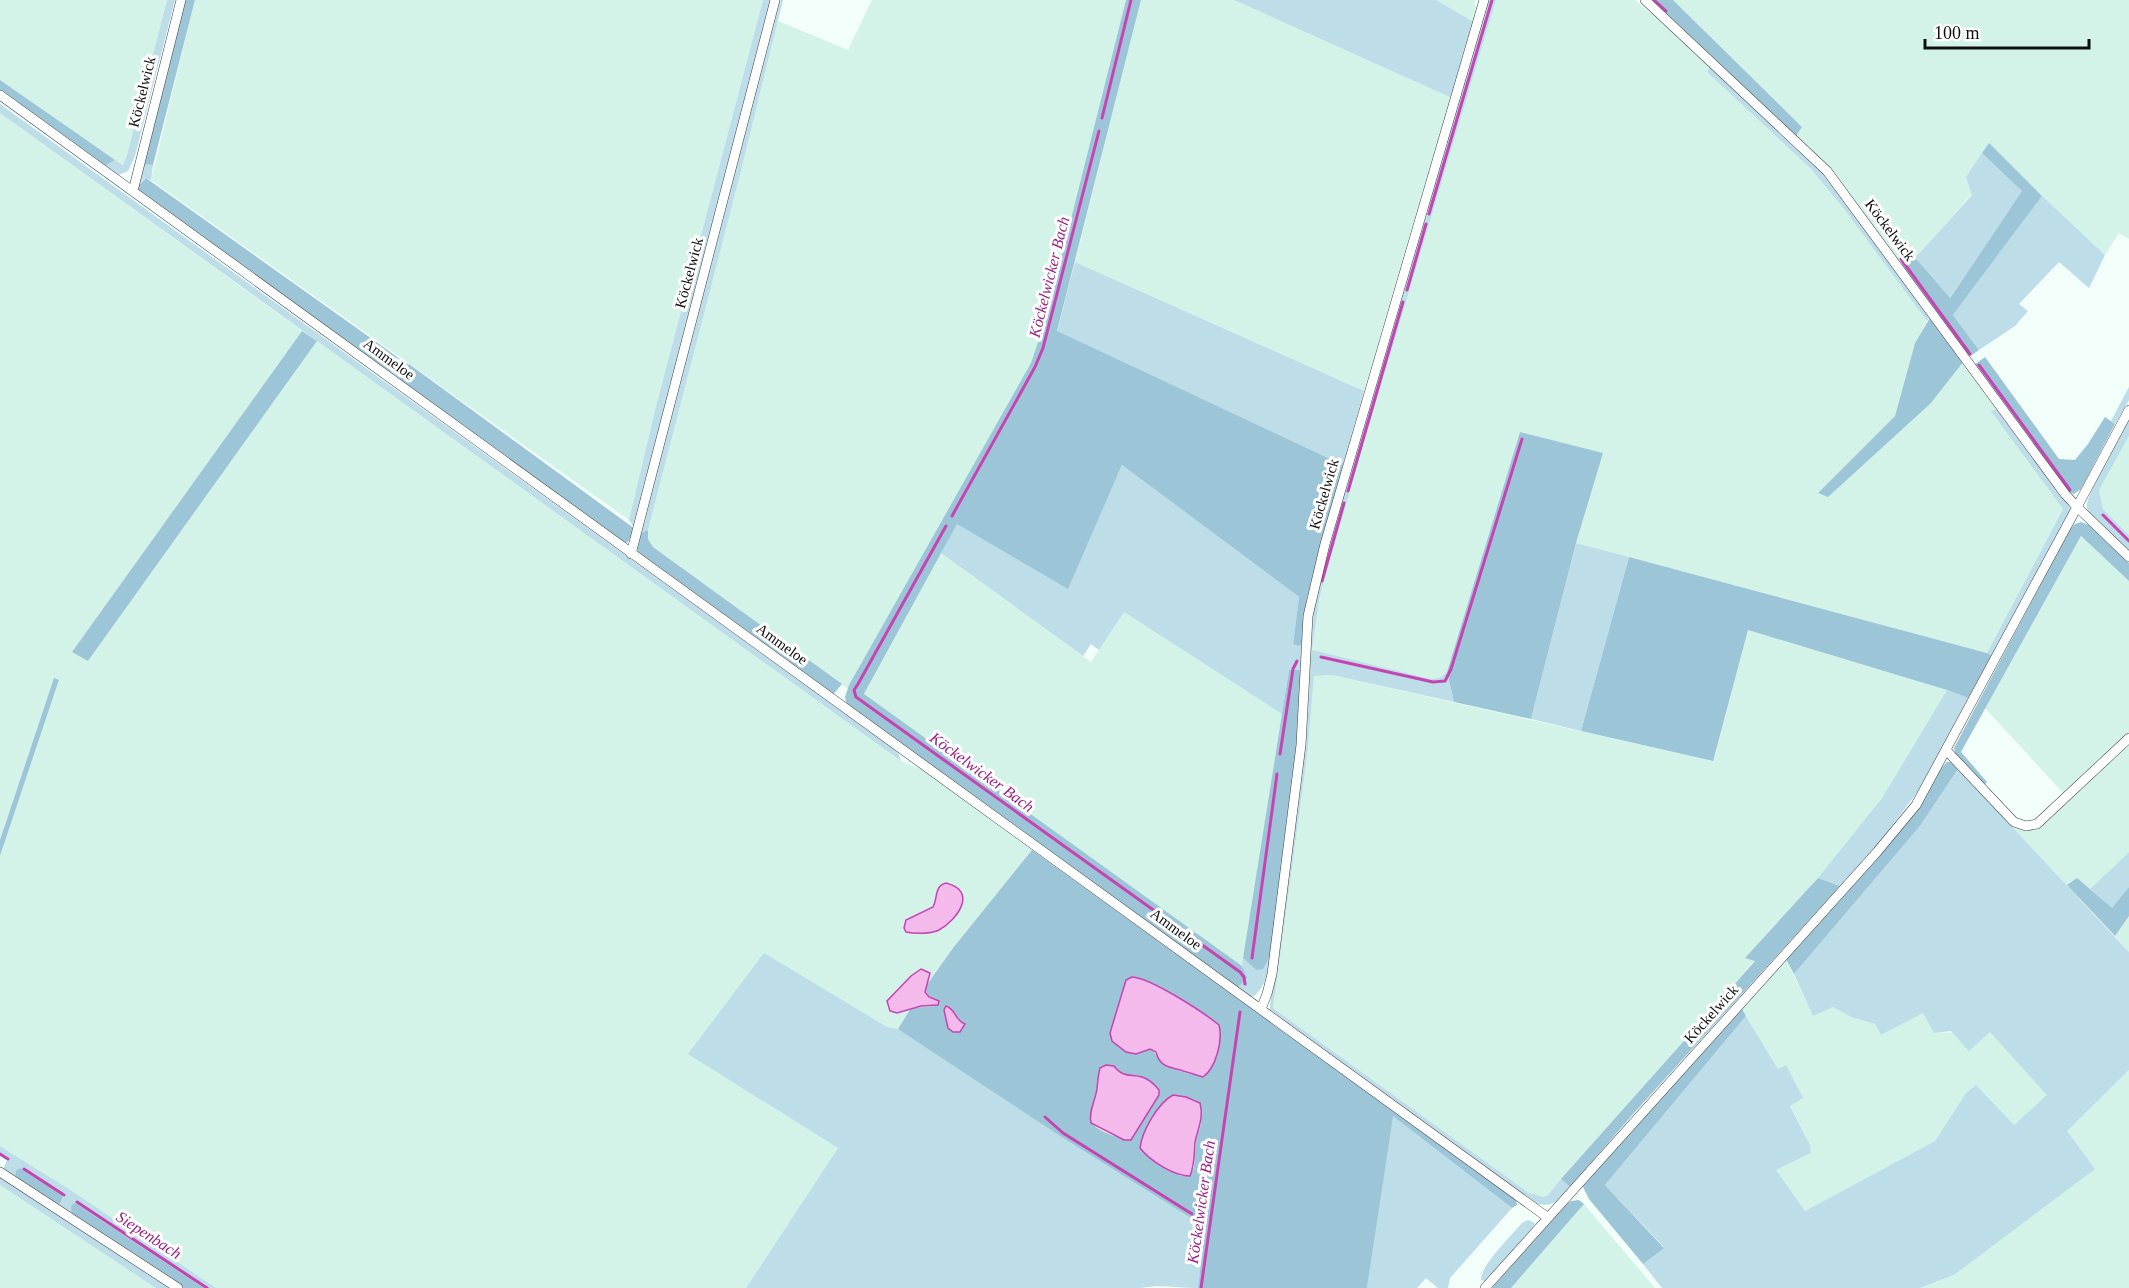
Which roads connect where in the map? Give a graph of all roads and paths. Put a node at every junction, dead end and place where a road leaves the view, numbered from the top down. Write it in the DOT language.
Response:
graph roads {
  1 [pos="181,0"];
  2 [pos="775,0"];
  3 [pos="1484,0"];
  4 [pos="1645,0"];
  5 [pos="0,95"];
  6 [pos="133,191"];
  7 [pos="2129,410"];
  8 [pos="2077,507"];
  9 [pos="631,554"];
  10 [pos="2129,557"];
  11 [pos="2129,738"];
  12 [pos="1946,750"];
  13 [pos="1261,1009"];
  14 [pos="0,1172"];
  15 [pos="1547,1217"];
  16 [pos="178,1288"];
  17 [pos="1485,1288"];
  1 -- 6 [label="street, Köckelwick"];
  2 -- 9 [label="street, Köckelwick"];
  3 -- 13 [label="street, Köckelwick"];
  4 -- 8 [label="street, Köckelwick"];
  5 -- 6 [label="street, Ammeloe"];
  6 -- 9 [label="street, Ammeloe"];
  7 -- 8 [label="street, Köckelwick"];
  8 -- 10 [label="street, Köckelwick"];
  8 -- 12 [label="street, Köckelwick"];
  9 -- 13 [label="street, Ammeloe"];
  11 -- 12 [label="street"];
  12 -- 15 [label="street, Köckelwick"];
  13 -- 15 [label="street, Ammeloe"];
  14 -- 16 [label="street"];
  15 -- 17 [label="street, Köckelwick"];
}
